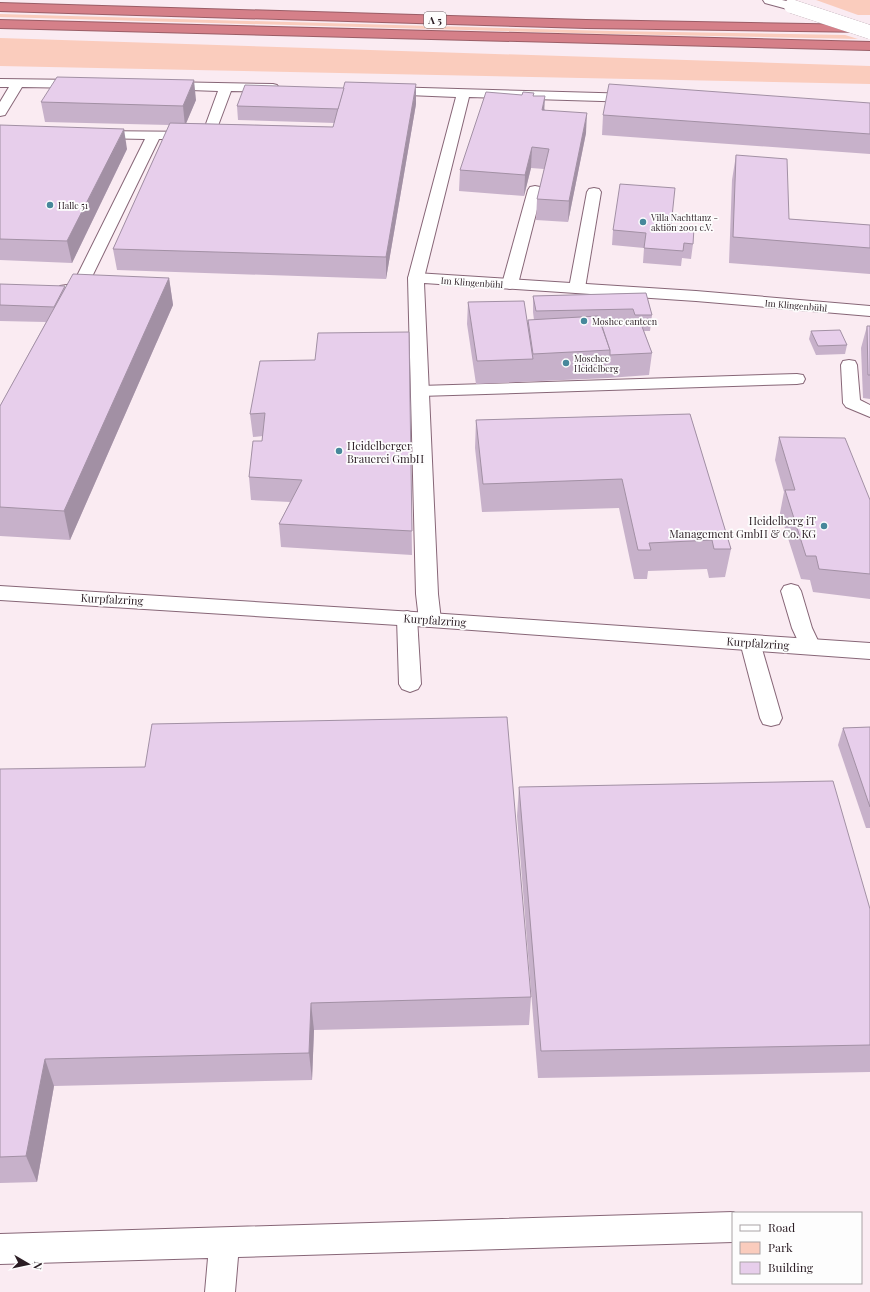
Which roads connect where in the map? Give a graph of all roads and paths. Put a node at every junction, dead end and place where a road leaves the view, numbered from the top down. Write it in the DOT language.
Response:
graph roads {
  1 [pos="770,0"];
  2 [pos="0,7"];
  3 [pos="0,24"];
  4 [pos="870,29"];
  5 [pos="870,32"];
  6 [pos="870,46"];
  7 [pos="0,83"];
  8 [pos="18,83"];
  9 [pos="95,85"];
  10 [pos="157,86"];
  11 [pos="226,87"];
  12 [pos="282,88"];
  13 [pos="377,90"];
  14 [pos="464,92"];
  15 [pos="645,99"];
  16 [pos="0,112"];
  17 [pos="85,134"];
  18 [pos="154,135"];
  19 [pos="535,190"];
  20 [pos="594,192"];
  21 [pos="416,278"];
  22 [pos="510,284"];
  23 [pos="54,288"];
  24 [pos="577,288"];
  25 [pos="870,311"];
  26 [pos="849,365"];
  27 [pos="798,379"];
  28 [pos="420,391"];
  29 [pos="870,412"];
  30 [pos="791,591"];
  31 [pos="0,593"];
  32 [pos="407,618"];
  33 [pos="430,620"];
  34 [pos="750,642"];
  35 [pos="810,647"];
  36 [pos="870,651"];
  37 [pos="410,684"];
  38 [pos="771,718"];
  39 [pos="732,1227"];
  40 [pos="224,1242"];
  41 [pos="0,1249"];
  42 [pos="220,1292"];
  1 -- 5 [label="street, bridge"];
  2 -- 4 [label="highway, A 5"];
  3 -- 6 [label="highway, A 5"];
  7 -- 8 [label="lane"];
  8 -- 9 [label="lane"];
  8 -- 16 [label="lane"];
  10 -- 11 [label="lane"];
  11 -- 12 [label="lane"];
  11 -- 18 [label="lane"];
  13 -- 14 [label="lane"];
  14 -- 15 [label="lane"];
  14 -- 21 [label="lane"];
  17 -- 18 [label="lane"];
  18 -- 23 [label="lane"];
  19 -- 22 [label="lane"];
  20 -- 24 [label="lane"];
  21 -- 22 [label="street, Im Klingenbühl"];
  21 -- 28 [label="street"];
  22 -- 24 [label="street, Im Klingenbühl"];
  24 -- 25 [label="street, Im Klingenbühl"];
  26 -- 29 [label="lane"];
  27 -- 28 [label="lane"];
  28 -- 33 [label="street"];
  30 -- 35 [label="lane"];
  31 -- 32 [label="street, Kurpfalzring"];
  32 -- 33 [label="street, Kurpfalzring"];
  32 -- 37 [label="lane"];
  33 -- 34 [label="street, Kurpfalzring"];
  34 -- 35 [label="street, Kurpfalzring"];
  34 -- 38 [label="lane"];
  35 -- 36 [label="street, Kurpfalzring"];
  39 -- 40 [label="lane"];
  40 -- 41 [label="lane"];
  40 -- 42 [label="lane"];
}
